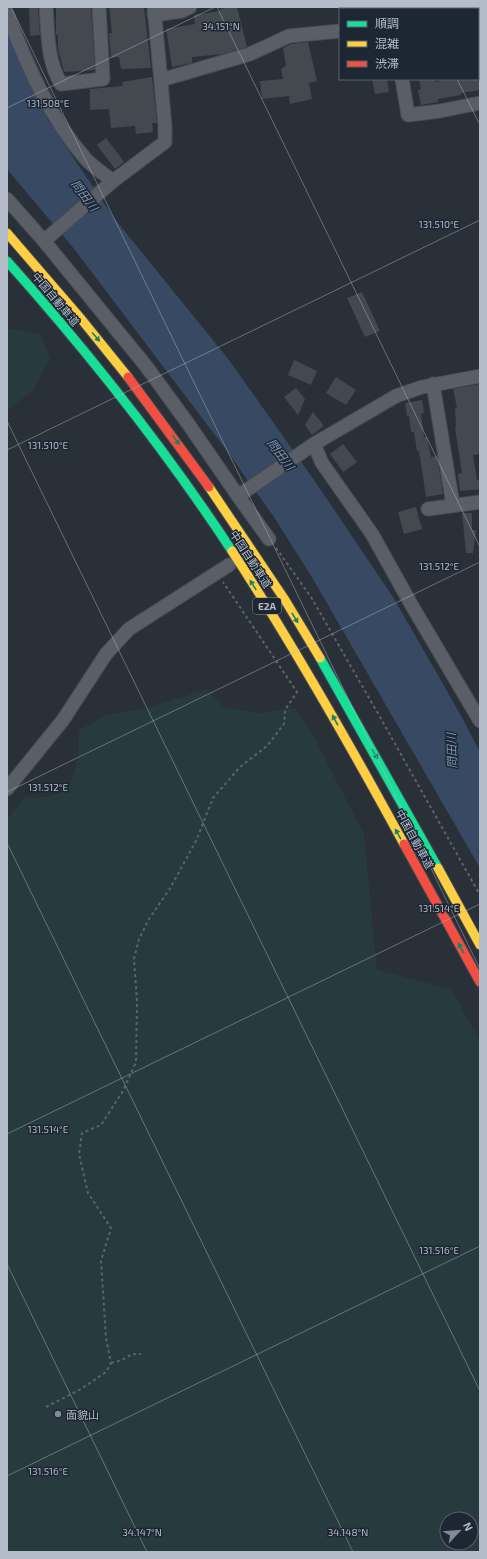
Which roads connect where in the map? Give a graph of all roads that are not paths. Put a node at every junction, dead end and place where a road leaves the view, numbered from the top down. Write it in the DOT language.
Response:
graph roads {
  1 [pos="46,7"];
  2 [pos="99,7"];
  3 [pos="190,7"];
  4 [pos="154,11"];
  5 [pos="7,14"];
  6 [pos="339,31"];
  7 [pos="161,80"];
  8 [pos="402,80"];
  9 [pos="480,103"];
  10 [pos="110,184"];
  11 [pos="7,200"];
  12 [pos="7,233"];
  13 [pos="46,239"];
  14 [pos="7,261"];
  15 [pos="480,376"];
  16 [pos="433,384"];
  17 [pos="314,444"];
  18 [pos="243,493"];
  19 [pos="480,502"];
  20 [pos="454,506"];
  21 [pos="428,509"];
  22 [pos="269,539"];
  23 [pos="228,566"];
  24 [pos="480,721"];
  25 [pos="7,789"];
  26 [pos="480,945"];
  27 [pos="480,982"];
  1 -- 2 [label="street"];
  3 -- 4 [label="street"];
  4 -- 7 [label="street"];
  5 -- 10 [label="street"];
  6 -- 7 [label="street"];
  7 -- 10 [label="street"];
  8 -- 9 [label="street"];
  10 -- 13 [label="street"];
  11 -- 13 [label="street"];
  12 -- 26 [label="highway, 中国自動車道 / E2A, one-way"];
  13 -- 18 [label="street"];
  27 -- 14 [label="highway, 中国自動車道 / E2A, one-way"];
  15 -- 16 [label="street"];
  16 -- 17 [label="street"];
  16 -- 20 [label="street"];
  17 -- 18 [label="street"];
  17 -- 24 [label="street"];
  18 -- 22 [label="street"];
  19 -- 20 [label="street"];
  20 -- 21 [label="street"];
  23 -- 25 [label="street"];
}
